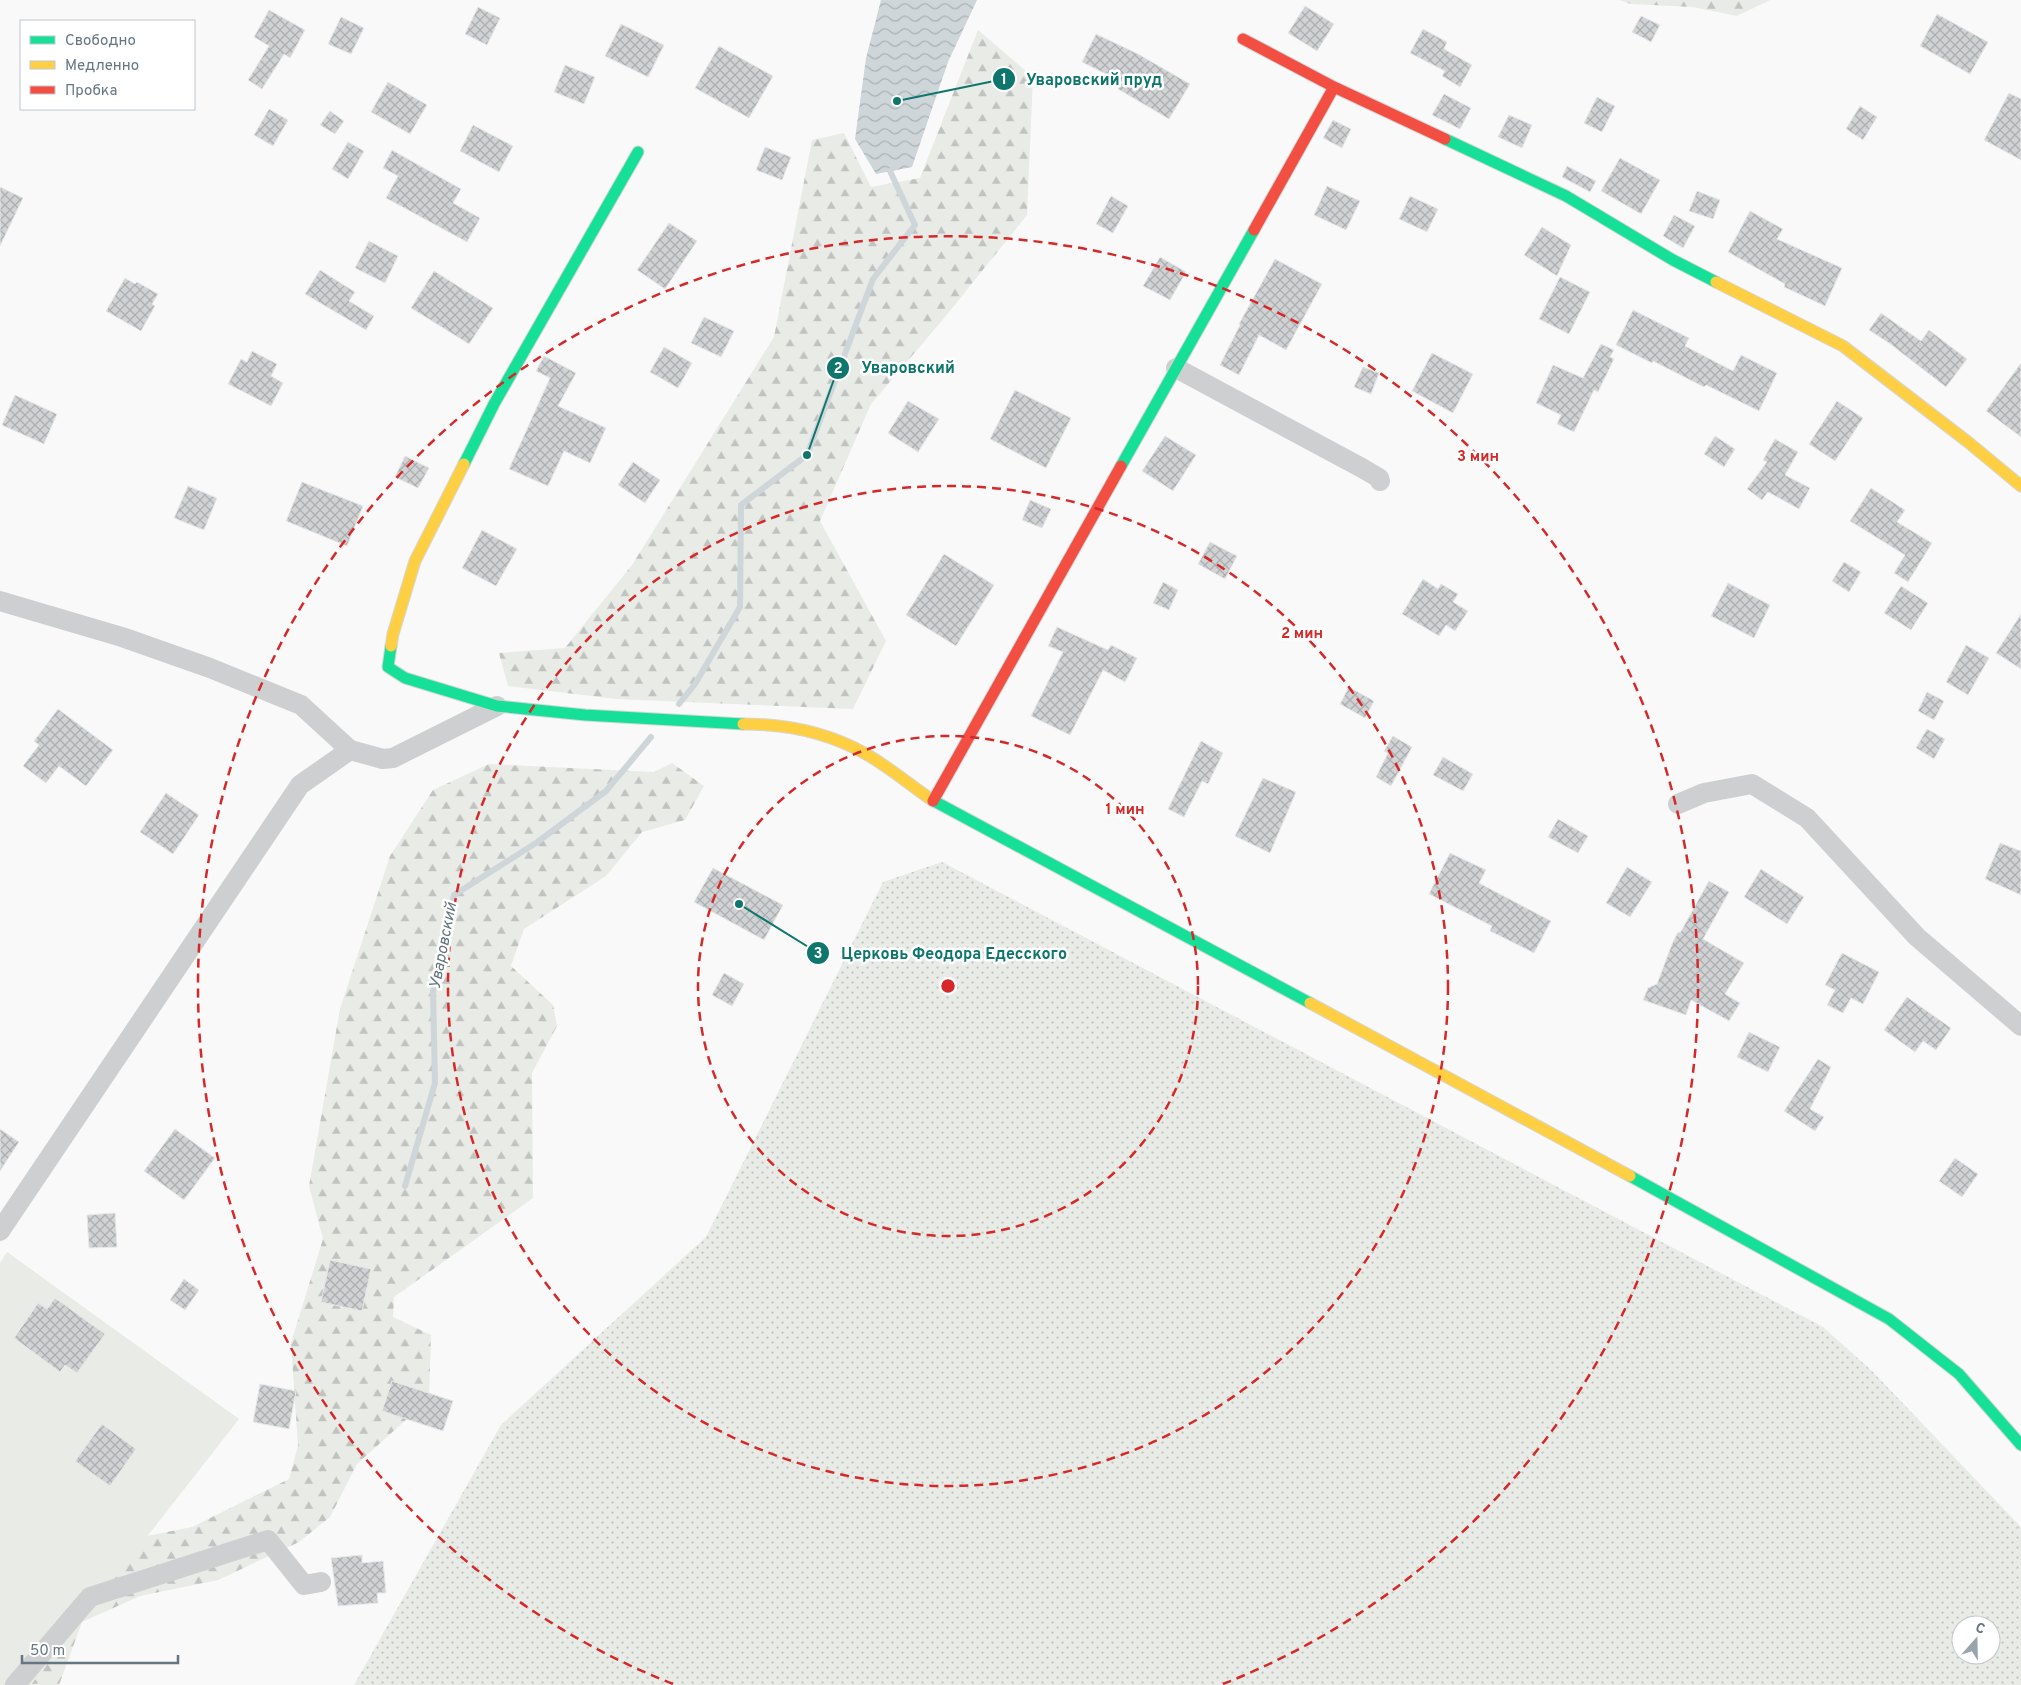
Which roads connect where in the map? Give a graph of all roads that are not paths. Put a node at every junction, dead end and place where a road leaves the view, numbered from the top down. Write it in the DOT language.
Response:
graph roads {
  1 [pos="1243,39"];
  2 [pos="1334,87"];
  3 [pos="638,152"];
  4 [pos="1176,368"];
  5 [pos="1380,481"];
  6 [pos="2021,486"];
  7 [pos="0,600"];
  8 [pos="497,706"];
  9 [pos="350,750"];
  10 [pos="933,801"];
  11 [pos="1678,804"];
  12 [pos="2021,1026"];
  13 [pos="0,1231"];
  14 [pos="2021,1445"];
  15 [pos="321,1582"];
  16 [pos="15,1685"];
  1 -- 2 [label="street"];
  2 -- 4 [label="street"];
  2 -- 6 [label="street"];
  3 -- 8 [label="street"];
  4 -- 5 [label="street"];
  4 -- 10 [label="street"];
  7 -- 9 [label="street"];
  8 -- 9 [label="street"];
  8 -- 10 [label="street"];
  9 -- 13 [label="street"];
  10 -- 14 [label="street"];
  11 -- 12 [label="street"];
  15 -- 16 [label="street"];
}
